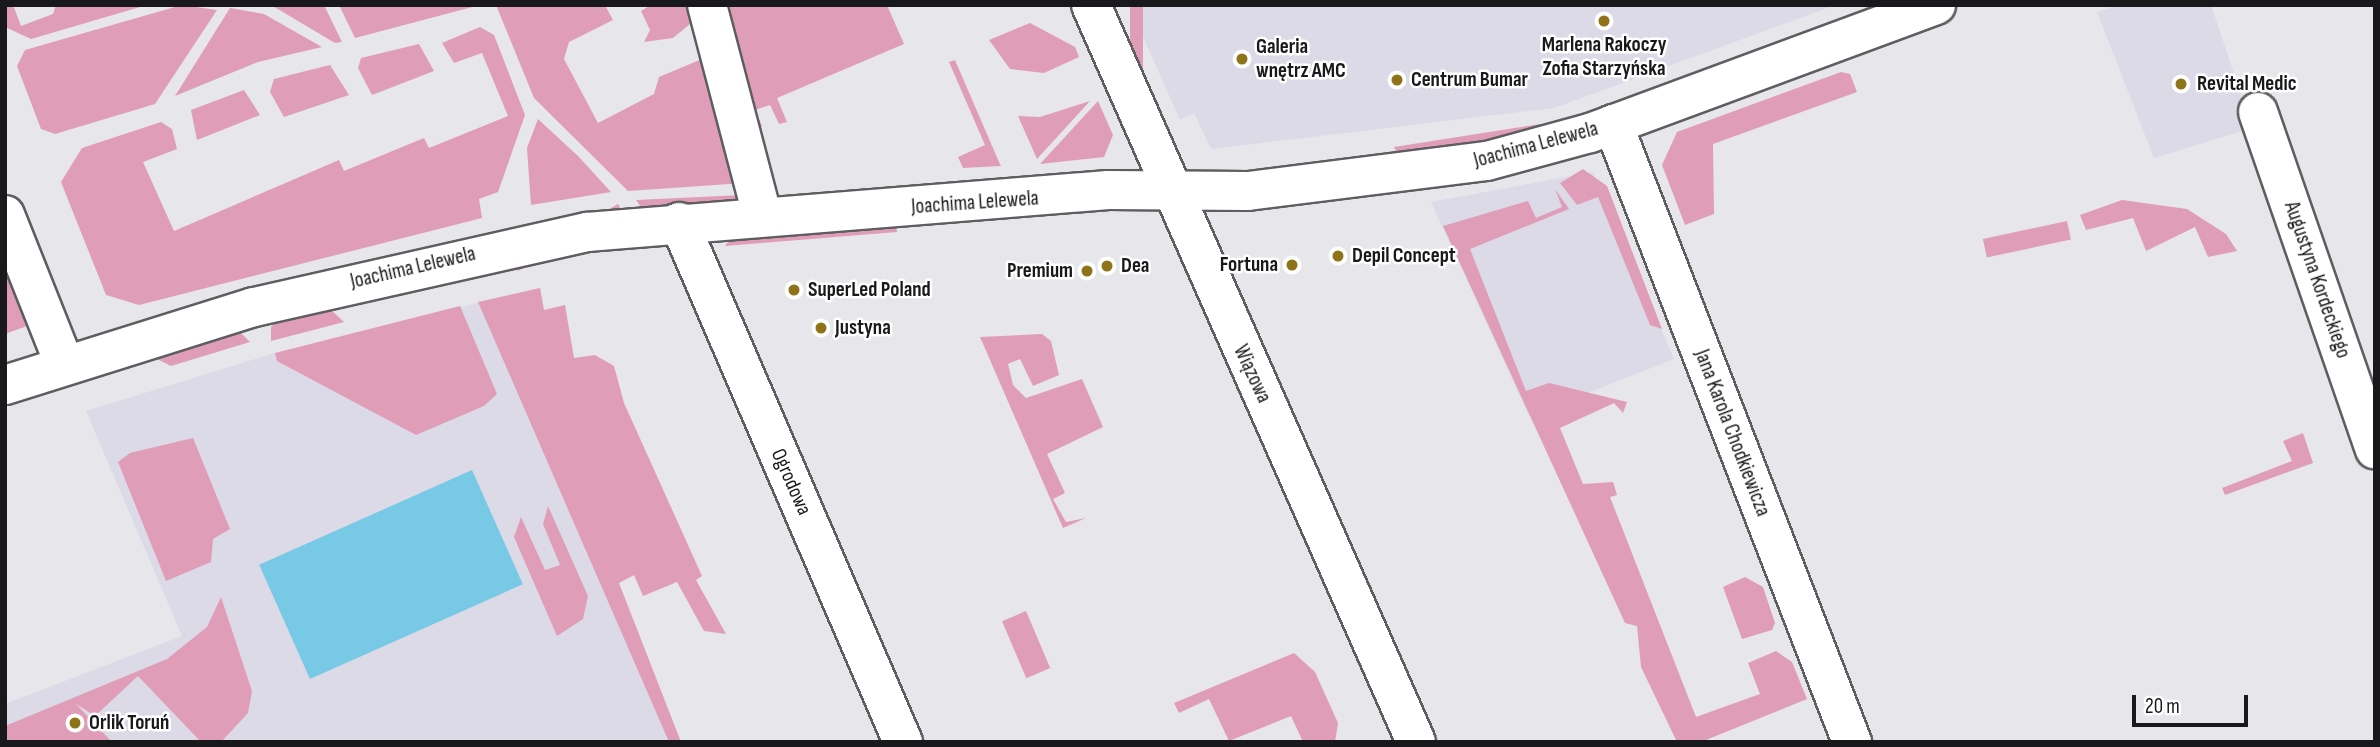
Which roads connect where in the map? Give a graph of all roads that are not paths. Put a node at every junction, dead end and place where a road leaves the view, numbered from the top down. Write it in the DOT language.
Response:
graph roads {
  1 [pos="707,5"];
  2 [pos="1091,5"];
  3 [pos="1937,5"];
  4 [pos="2258,112"];
  5 [pos="1613,124"];
  6 [pos="1169,187"];
  7 [pos="5,215"];
  8 [pos="762,215"];
  9 [pos="679,222"];
  10 [pos="64,363"];
  11 [pos="5,385"];
  12 [pos="2375,450"];
  13 [pos="903,742"];
  14 [pos="1416,742"];
  15 [pos="1852,742"];
  1 -- 8 [label="street"];
  2 -- 6 [label="street, Wiązowa"];
  3 -- 5 [label="street, Joachima Lelewela"];
  4 -- 12 [label="street, Augustyna Kordeckiego"];
  5 -- 6 [label="street, Joachima Lelewela"];
  5 -- 15 [label="street, Jana Karola Chodkiewicza"];
  6 -- 8 [label="street, Joachima Lelewela"];
  6 -- 14 [label="street, Wiązowa"];
  7 -- 10 [label="street"];
  8 -- 9 [label="street, Joachima Lelewela"];
  9 -- 10 [label="street, Joachima Lelewela"];
  9 -- 13 [label="street, Ogrodowa"];
  10 -- 11 [label="street, Joachima Lelewela"];
}
